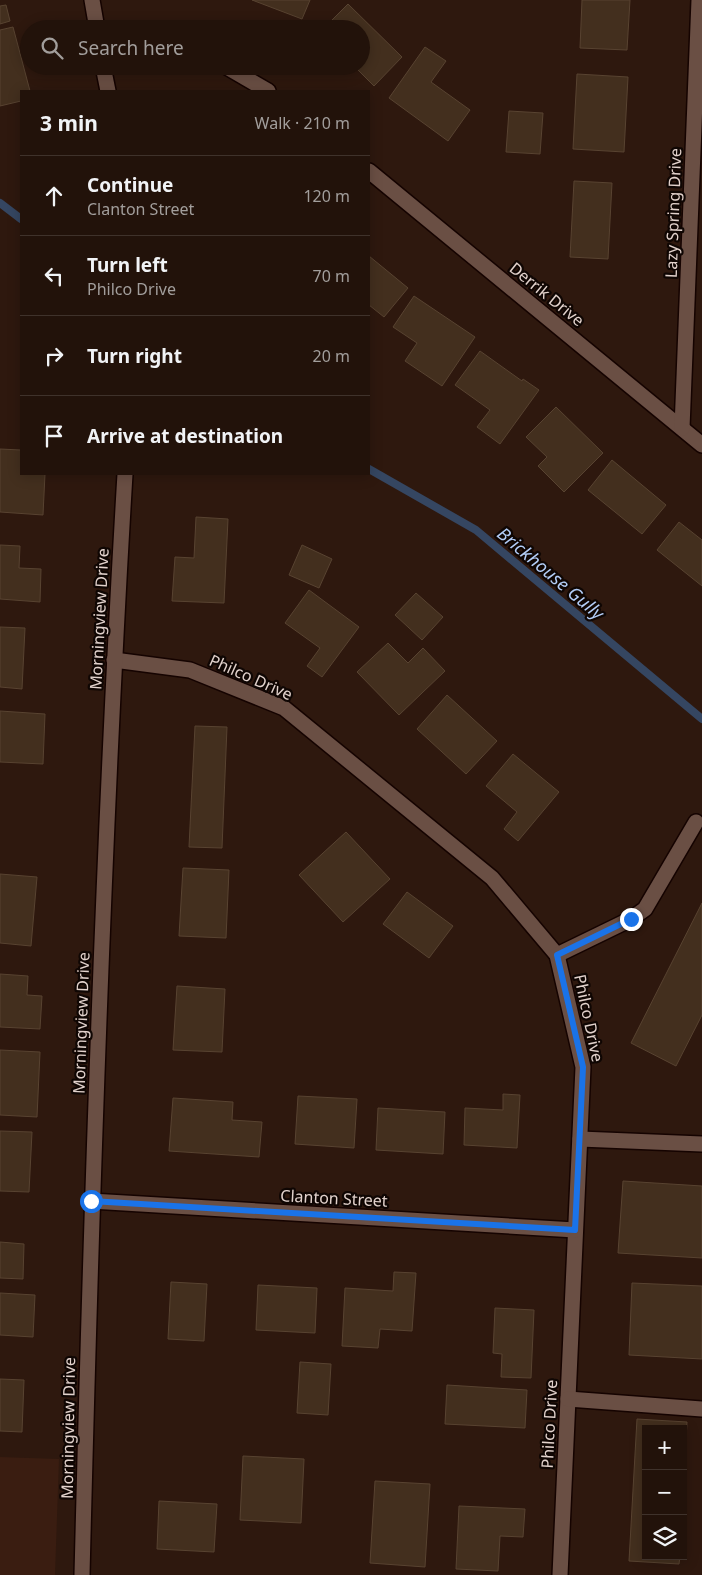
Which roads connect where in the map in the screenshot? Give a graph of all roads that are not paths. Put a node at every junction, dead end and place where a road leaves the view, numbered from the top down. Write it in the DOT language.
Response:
graph roads {
  1 [pos="92,0"];
  2 [pos="699,0"];
  3 [pos="95,20"];
  4 [pos="105,75"];
  5 [pos="241,75"];
  6 [pos="108,90"];
  7 [pos="266,90"];
  8 [pos="370,172"];
  9 [pos="682,428"];
  10 [pos="702,445"];
  11 [pos="125,475"];
  12 [pos="114,660"];
  13 [pos="696,822"];
  14 [pos="557,955"];
  15 [pos="580,1139"];
  16 [pos="702,1144"];
  17 [pos="91,1201"];
  18 [pos="575,1230"];
  19 [pos="568,1399"];
  20 [pos="702,1409"];
  21 [pos="82,1575"];
  22 [pos="560,1575"];
  1 -- 3 [label="street"];
  2 -- 9 [label="street, Lazy Spring Drive"];
  4 -- 6 [label="street"];
  5 -- 7 [label="street"];
  8 -- 9 [label="street, Derrik Drive"];
  9 -- 10 [label="street, Derrik Drive"];
  11 -- 12 [label="street, Morningview Drive"];
  12 -- 14 [label="street, Philco Drive"];
  12 -- 17 [label="street, Morningview Drive"];
  13 -- 14 [label="street"];
  14 -- 15 [label="street, Philco Drive"];
  15 -- 16 [label="street"];
  15 -- 18 [label="street, Philco Drive"];
  17 -- 18 [label="street, Clanton Street"];
  17 -- 21 [label="street, Morningview Drive"];
  18 -- 19 [label="street, Philco Drive"];
  19 -- 20 [label="street"];
  19 -- 22 [label="street, Philco Drive"];
}
